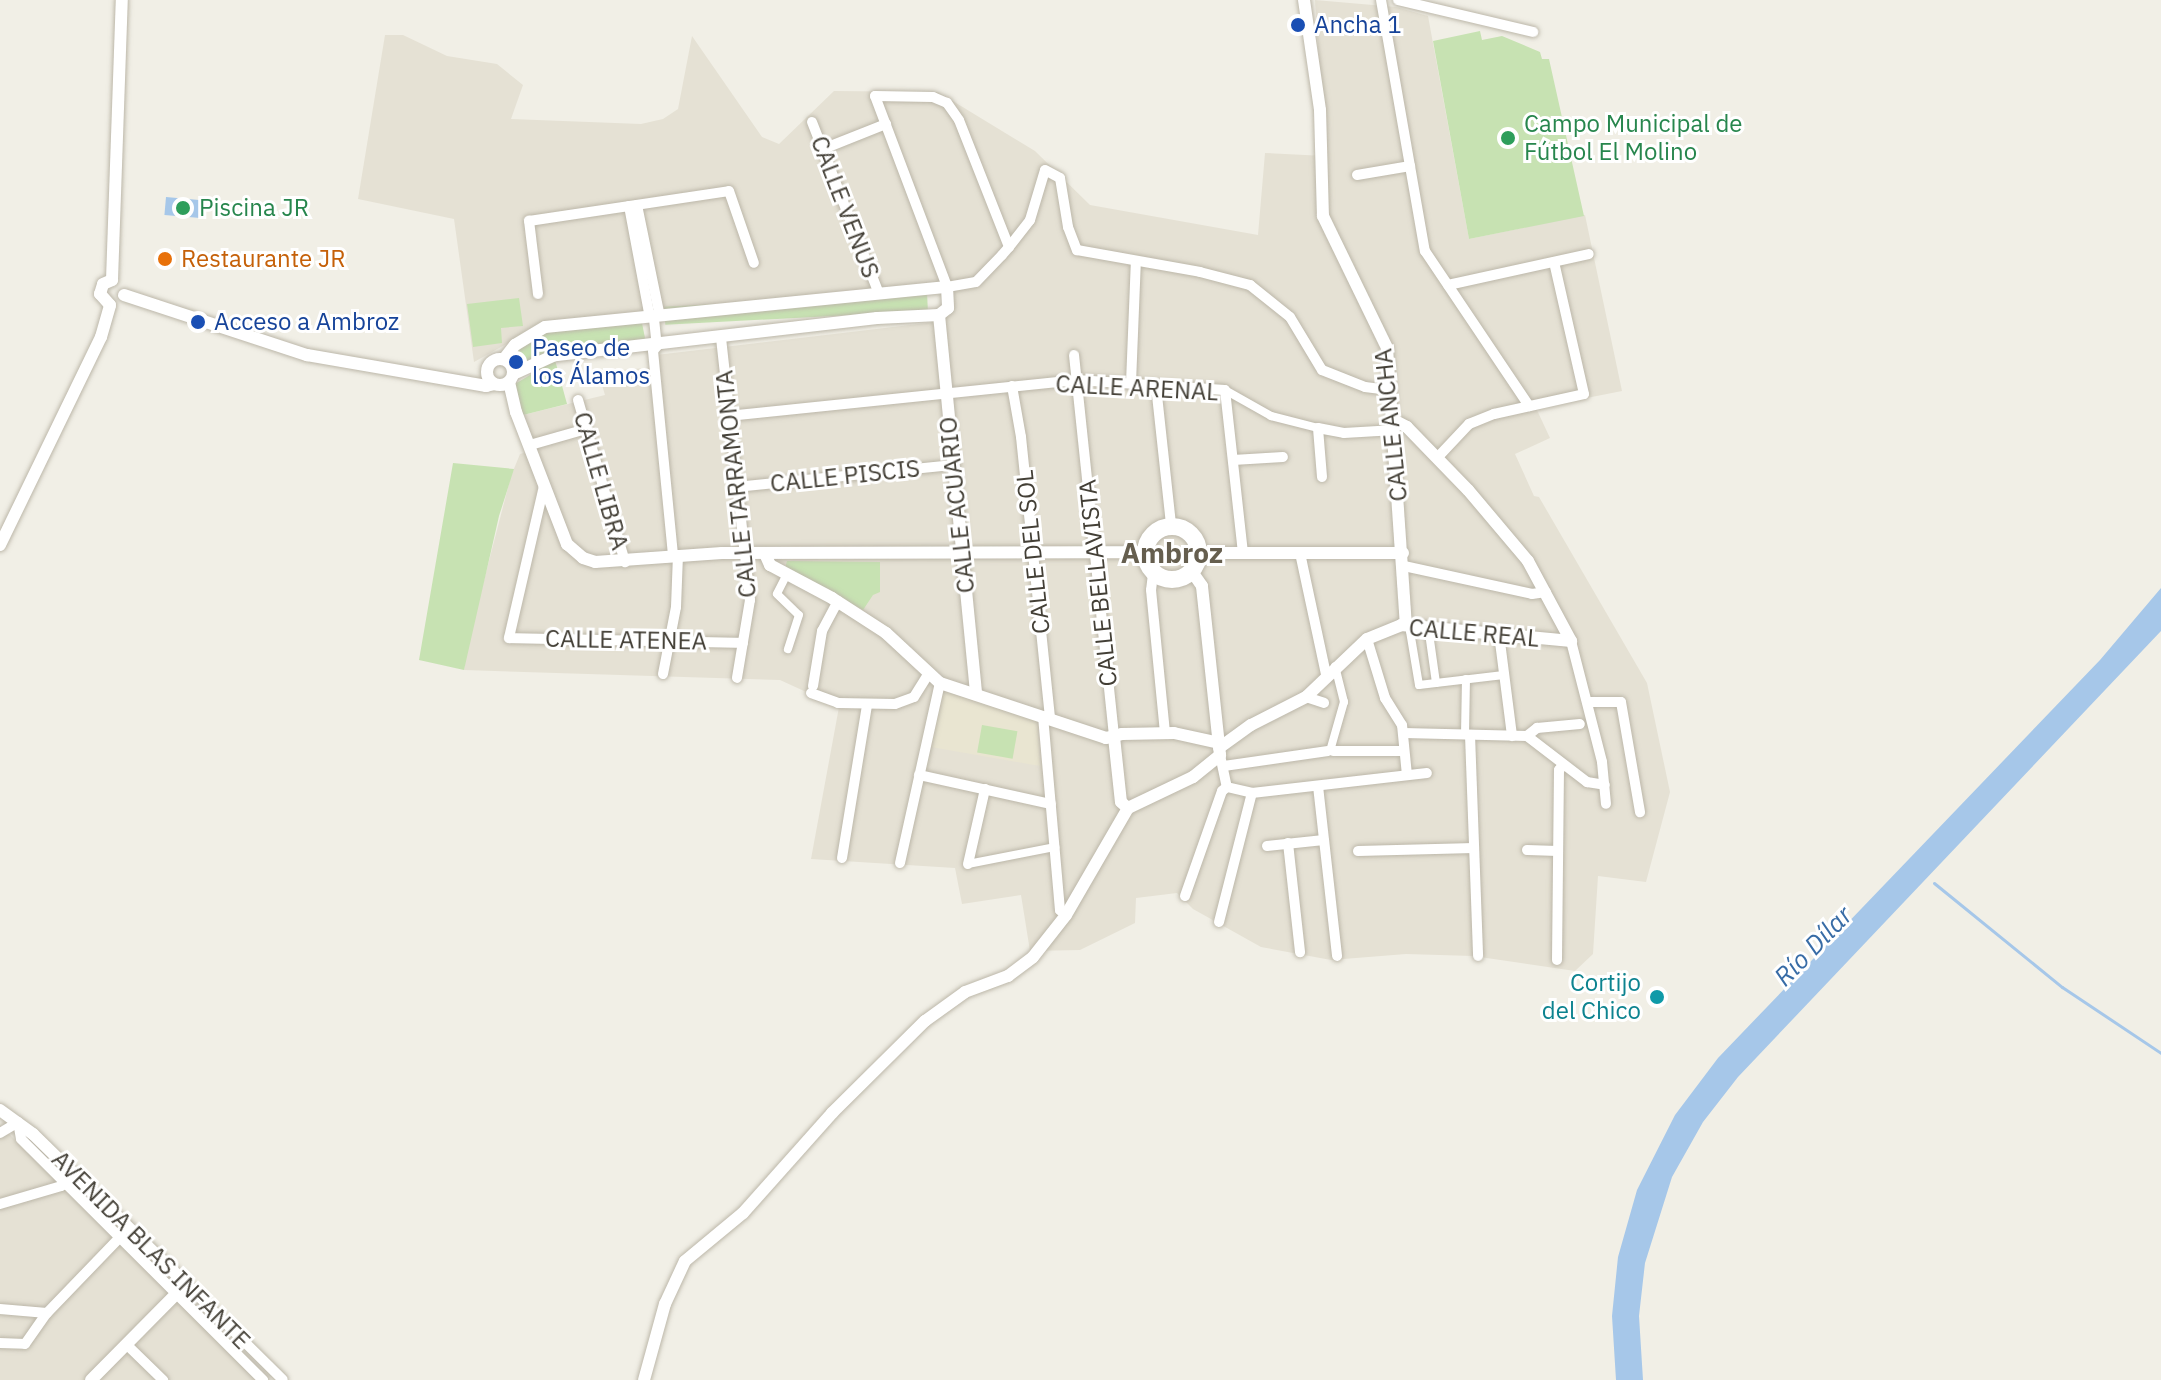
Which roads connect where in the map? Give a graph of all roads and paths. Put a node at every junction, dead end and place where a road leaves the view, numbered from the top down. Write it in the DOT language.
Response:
graph roads {
  1 [pos="122,0"];
  2 [pos="1304,0"];
  3 [pos="1381,0"];
  4 [pos="1398,0"];
  5 [pos="1533,32"];
  6 [pos="812,122"];
  7 [pos="886,124"];
  8 [pos="823,149"];
  9 [pos="1410,166"];
  10 [pos="1357,175"];
  11 [pos="633,206"];
  12 [pos="1009,247"];
  13 [pos="1589,254"];
  14 [pos="1136,261"];
  15 [pos="1554,262"];
  16 [pos="754,263"];
  17 [pos="112,280"];
  18 [pos="1448,285"];
  19 [pos="947,287"];
  20 [pos="931,288"];
  21 [pos="878,291"];
  22 [pos="538,294"];
  23 [pos="124,295"];
  24 [pos="110,305"];
  25 [pos="936,315"];
  26 [pos="654,319"];
  27 [pos="721,338"];
  28 [pos="657,346"];
  29 [pos="1074,355"];
  30 [pos="504,359"];
  31 [pos="500,380"];
  32 [pos="1077,380"];
  33 [pos="1131,383"];
  34 [pos="1012,386"];
  35 [pos="1156,386"];
  36 [pos="1225,390"];
  37 [pos="1391,390"];
  38 [pos="946,394"];
  39 [pos="578,400"];
  40 [pos="1529,406"];
  41 [pos="728,416"];
  42 [pos="1394,425"];
  43 [pos="1318,428"];
  44 [pos="586,429"];
  45 [pos="530,445"];
  46 [pos="1283,457"];
  47 [pos="1437,458"];
  48 [pos="1233,460"];
  49 [pos="954,465"];
  50 [pos="1322,477"];
  51 [pos="544,486"];
  52 [pos="736,487"];
  53 [pos="1171,524"];
  54 [pos="1191,543"];
  55 [pos="0,545"];
  56 [pos="1095,552"];
  57 [pos="1143,552"];
  58 [pos="1033,553"];
  59 [pos="1201,553"];
  60 [pos="1243,553"];
  61 [pos="1300,553"];
  62 [pos="963,554"];
  63 [pos="676,555"];
  64 [pos="746,555"];
  65 [pos="766,556"];
  66 [pos="1403,560"];
  67 [pos="625,562"];
  68 [pos="1193,573"];
  69 [pos="787,574"];
  70 [pos="1153,574"];
  71 [pos="1546,592"];
  72 [pos="840,603"];
  73 [pos="1406,624"];
  74 [pos="1499,634"];
  75 [pos="1367,639"];
  76 [pos="670,641"];
  77 [pos="1571,641"];
  78 [pos="743,643"];
  79 [pos="788,649"];
  80 [pos="1331,670"];
  81 [pos="929,673"];
  82 [pos="663,674"];
  83 [pos="1504,675"];
  84 [pos="737,678"];
  85 [pos="1466,679"];
  86 [pos="940,683"];
  87 [pos="1436,683"];
  88 [pos="976,694"];
  89 [pos="1306,697"];
  90 [pos="1344,702"];
  91 [pos="1589,702"];
  92 [pos="1324,703"];
  93 [pos="867,705"];
  94 [pos="1046,717"];
  95 [pos="1580,724"];
  96 [pos="1165,733"];
  97 [pos="1404,733"];
  98 [pos="1467,735"];
  99 [pos="1512,736"];
  100 [pos="1527,736"];
  101 [pos="1114,737"];
  102 [pos="1331,751"];
  103 [pos="1404,751"];
  104 [pos="1221,753"];
  105 [pos="1563,765"];
  106 [pos="1427,773"];
  107 [pos="919,775"];
  108 [pos="1407,775"];
  109 [pos="1605,785"];
  110 [pos="1318,786"];
  111 [pos="1227,787"];
  112 [pos="985,789"];
  113 [pos="1252,793"];
  114 [pos="1051,804"];
  115 [pos="1606,804"];
  116 [pos="1128,808"];
  117 [pos="1640,812"];
  118 [pos="1324,840"];
  119 [pos="1288,843"];
  120 [pos="1267,846"];
  121 [pos="1055,847"];
  122 [pos="1474,848"];
  123 [pos="1527,850"];
  124 [pos="1358,851"];
  125 [pos="1558,851"];
  126 [pos="842,858"];
  127 [pos="900,863"];
  128 [pos="968,864"];
  129 [pos="1185,896"];
  130 [pos="1066,915"];
  131 [pos="1219,922"];
  132 [pos="1300,952"];
  133 [pos="1337,956"];
  134 [pos="1478,956"];
  135 [pos="1557,960"];
  136 [pos="0,1110"];
  137 [pos="18,1122"];
  138 [pos="0,1133"];
  139 [pos="69,1178"];
  140 [pos="0,1204"];
  141 [pos="125,1233"];
  142 [pos="181,1289"];
  143 [pos="0,1309"];
  144 [pos="47,1313"];
  145 [pos="0,1343"];
  146 [pos="126,1344"];
  147 [pos="91,1380"];
  148 [pos="163,1380"];
  149 [pos="263,1380"];
  150 [pos="283,1380"];
  151 [pos="644,1380"];
  1 -- 17 [label="street"];
  2 -- 37 [label="street, CALLE ANCHA"];
  3 -- 9 [label="street"];
  4 -- 5 [label="street"];
  6 -- 8 [label="street, CALLE VENUS"];
  7 -- 8 [label="street"];
  7 -- 12 [label="street"];
  7 -- 19 [label="street"];
  8 -- 21 [label="street, CALLE VENUS"];
  9 -- 10 [label="street"];
  9 -- 18 [label="street"];
  11 -- 16 [label="street"];
  11 -- 22 [label="street"];
  11 -- 26 [label="street"];
  12 -- 14 [label="street"];
  12 -- 19 [label="street"];
  13 -- 15 [label="street"];
  14 -- 33 [label="street"];
  14 -- 37 [label="street"];
  15 -- 18 [label="street"];
  15 -- 40 [label="street"];
  17 -- 23 [label="street"];
  17 -- 24 [label="street"];
  18 -- 40 [label="street"];
  19 -- 20 [label="street"];
  19 -- 25 [label="street"];
  20 -- 21 [label="street"];
  20 -- 25 [label="street, CALLE ACUARIO"];
  21 -- 26 [label="street"];
  23 -- 24 [label="street"];
  23 -- 31 [label="street"];
  24 -- 55 [label="street"];
  25 -- 27 [label="street"];
  25 -- 38 [label="street, CALLE ACUARIO"];
  26 -- 28 [label="street"];
  26 -- 30 [label="street"];
  27 -- 28 [label="street"];
  27 -- 41 [label="street, CALLE TARRAMONTA"];
  28 -- 31 [label="street"];
  28 -- 63 [label="street"];
  29 -- 32 [label="street, CALLE BELLAVISTA"];
  30 -- 31 [label="street"];
  30 -- 31 [label="street"];
  31 -- 45 [label="street"];
  32 -- 33 [label="street, CALLE ARENAL"];
  32 -- 34 [label="street, CALLE ARENAL"];
  32 -- 56 [label="street, CALLE BELLAVISTA"];
  33 -- 35 [label="street, CALLE ARENAL"];
  34 -- 38 [label="street, CALLE ARENAL"];
  34 -- 58 [label="street, CALLE DEL SOL"];
  35 -- 36 [label="street, CALLE ARENAL"];
  35 -- 53 [label="street"];
  36 -- 43 [label="street, CALLE ARENAL"];
  36 -- 48 [label="street"];
  37 -- 42 [label="street, CALLE ANCHA"];
  38 -- 41 [label="street, CALLE ARENAL"];
  38 -- 49 [label="street, CALLE ACUARIO"];
  39 -- 44 [label="street, CALLE LIBRA"];
  40 -- 47 [label="street"];
  41 -- 52 [label="street, CALLE TARRAMONTA"];
  42 -- 43 [label="street, CALLE ARENAL"];
  42 -- 47 [label="street"];
  42 -- 66 [label="street, CALLE ANCHA"];
  43 -- 50 [label="street"];
  44 -- 45 [label="street"];
  44 -- 67 [label="street, CALLE LIBRA"];
  45 -- 51 [label="street"];
  46 -- 48 [label="street"];
  47 -- 71 [label="street"];
  48 -- 60 [label="street"];
  49 -- 52 [label="street, CALLE PISCIS"];
  49 -- 62 [label="street, CALLE ACUARIO"];
  51 -- 67 [label="street"];
  51 -- 76 [label="street, CALLE ATENEA"];
  52 -- 64 [label="street, CALLE TARRAMONTA"];
  53 -- 57 [label="street"];
  53 -- 59 [label="street"];
  54 -- 54 [label="street"];
  56 -- 57 [label="street"];
  56 -- 58 [label="street"];
  56 -- 101 [label="street, CALLE BELLAVISTA"];
  57 -- 70 [label="street"];
  58 -- 62 [label="street"];
  58 -- 94 [label="street, CALLE DEL SOL"];
  59 -- 60 [label="street"];
  59 -- 68 [label="street"];
  60 -- 61 [label="street"];
  61 -- 66 [label="street"];
  61 -- 80 [label="street"];
  62 -- 65 [label="street"];
  62 -- 88 [label="street, CALLE ACUARIO"];
  63 -- 64 [label="street"];
  63 -- 67 [label="street"];
  63 -- 76 [label="street"];
  64 -- 65 [label="street"];
  64 -- 78 [label="street, CALLE TARRAMONTA"];
  65 -- 69 [label="street"];
  66 -- 71 [label="street"];
  66 -- 73 [label="street, CALLE ANCHA"];
  68 -- 70 [label="street"];
  68 -- 104 [label="street"];
  69 -- 72 [label="street"];
  69 -- 79 [label="street"];
  70 -- 96 [label="street"];
  71 -- 77 [label="street"];
  72 -- 81 [label="street"];
  72 -- 93 [label="street"];
  73 -- 74 [label="street, CALLE REAL"];
  73 -- 75 [label="street, CALLE REAL"];
  74 -- 77 [label="street, CALLE REAL"];
  74 -- 83 [label="street"];
  75 -- 80 [label="street, CALLE REAL"];
  75 -- 97 [label="street"];
  76 -- 78 [label="street, CALLE ATENEA"];
  76 -- 82 [label="street"];
  77 -- 91 [label="street"];
  78 -- 84 [label="street, CALLE TARRAMONTA"];
  80 -- 89 [label="street, CALLE REAL"];
  80 -- 90 [label="street"];
  81 -- 86 [label="street"];
  81 -- 93 [label="street"];
  83 -- 85 [label="street"];
  83 -- 99 [label="street"];
  85 -- 87 [label="street"];
  85 -- 98 [label="street"];
  86 -- 88 [label="street"];
  86 -- 107 [label="street"];
  87 -- 87 [label="street"];
  88 -- 94 [label="street"];
  89 -- 92 [label="street"];
  89 -- 104 [label="street, CALLE REAL"];
  90 -- 92 [label="street"];
  90 -- 102 [label="street"];
  91 -- 109 [label="street"];
  91 -- 117 [label="street"];
  93 -- 126 [label="street"];
  94 -- 101 [label="street"];
  94 -- 114 [label="street, CALLE DEL SOL"];
  95 -- 100 [label="street"];
  96 -- 101 [label="street"];
  96 -- 104 [label="street"];
  97 -- 98 [label="street"];
  97 -- 103 [label="street"];
  98 -- 99 [label="street"];
  98 -- 122 [label="street"];
  99 -- 100 [label="street"];
  100 -- 105 [label="street"];
  101 -- 116 [label="street, CALLE BELLAVISTA"];
  102 -- 103 [label="street"];
  102 -- 104 [label="street"];
  103 -- 108 [label="street"];
  104 -- 111 [label="street"];
  104 -- 116 [label="street, CALLE REAL"];
  105 -- 109 [label="street"];
  105 -- 125 [label="street"];
  106 -- 108 [label="street"];
  107 -- 112 [label="street"];
  107 -- 127 [label="street"];
  108 -- 110 [label="street"];
  109 -- 115 [label="street"];
  110 -- 113 [label="street"];
  110 -- 118 [label="street"];
  111 -- 113 [label="street"];
  111 -- 129 [label="street"];
  112 -- 114 [label="street"];
  112 -- 128 [label="street"];
  113 -- 131 [label="street"];
  114 -- 121 [label="street, CALLE DEL SOL"];
  116 -- 130 [label="street"];
  118 -- 119 [label="street"];
  118 -- 133 [label="street"];
  119 -- 120 [label="street"];
  119 -- 132 [label="street"];
  121 -- 128 [label="street"];
  121 -- 130 [label="street, CALLE DEL SOL"];
  122 -- 124 [label="street"];
  122 -- 134 [label="street"];
  123 -- 125 [label="street"];
  125 -- 135 [label="street"];
  130 -- 151 [label="street"];
  136 -- 137 [label="street, AVENIDA BLAS INFANTE"];
  137 -- 138 [label="street"];
  137 -- 139 [label="street, AVENIDA BLAS INFANTE"];
  139 -- 140 [label="street"];
  139 -- 141 [label="street, AVENIDA BLAS INFANTE"];
  141 -- 142 [label="street, AVENIDA BLAS INFANTE"];
  141 -- 144 [label="street"];
  142 -- 146 [label="street"];
  142 -- 149 [label="street, AVENIDA BLAS INFANTE"];
  142 -- 150 [label="street, AVENIDA BLAS INFANTE"];
  143 -- 144 [label="street"];
  144 -- 145 [label="street"];
  146 -- 147 [label="street"];
  146 -- 148 [label="street"];
}
